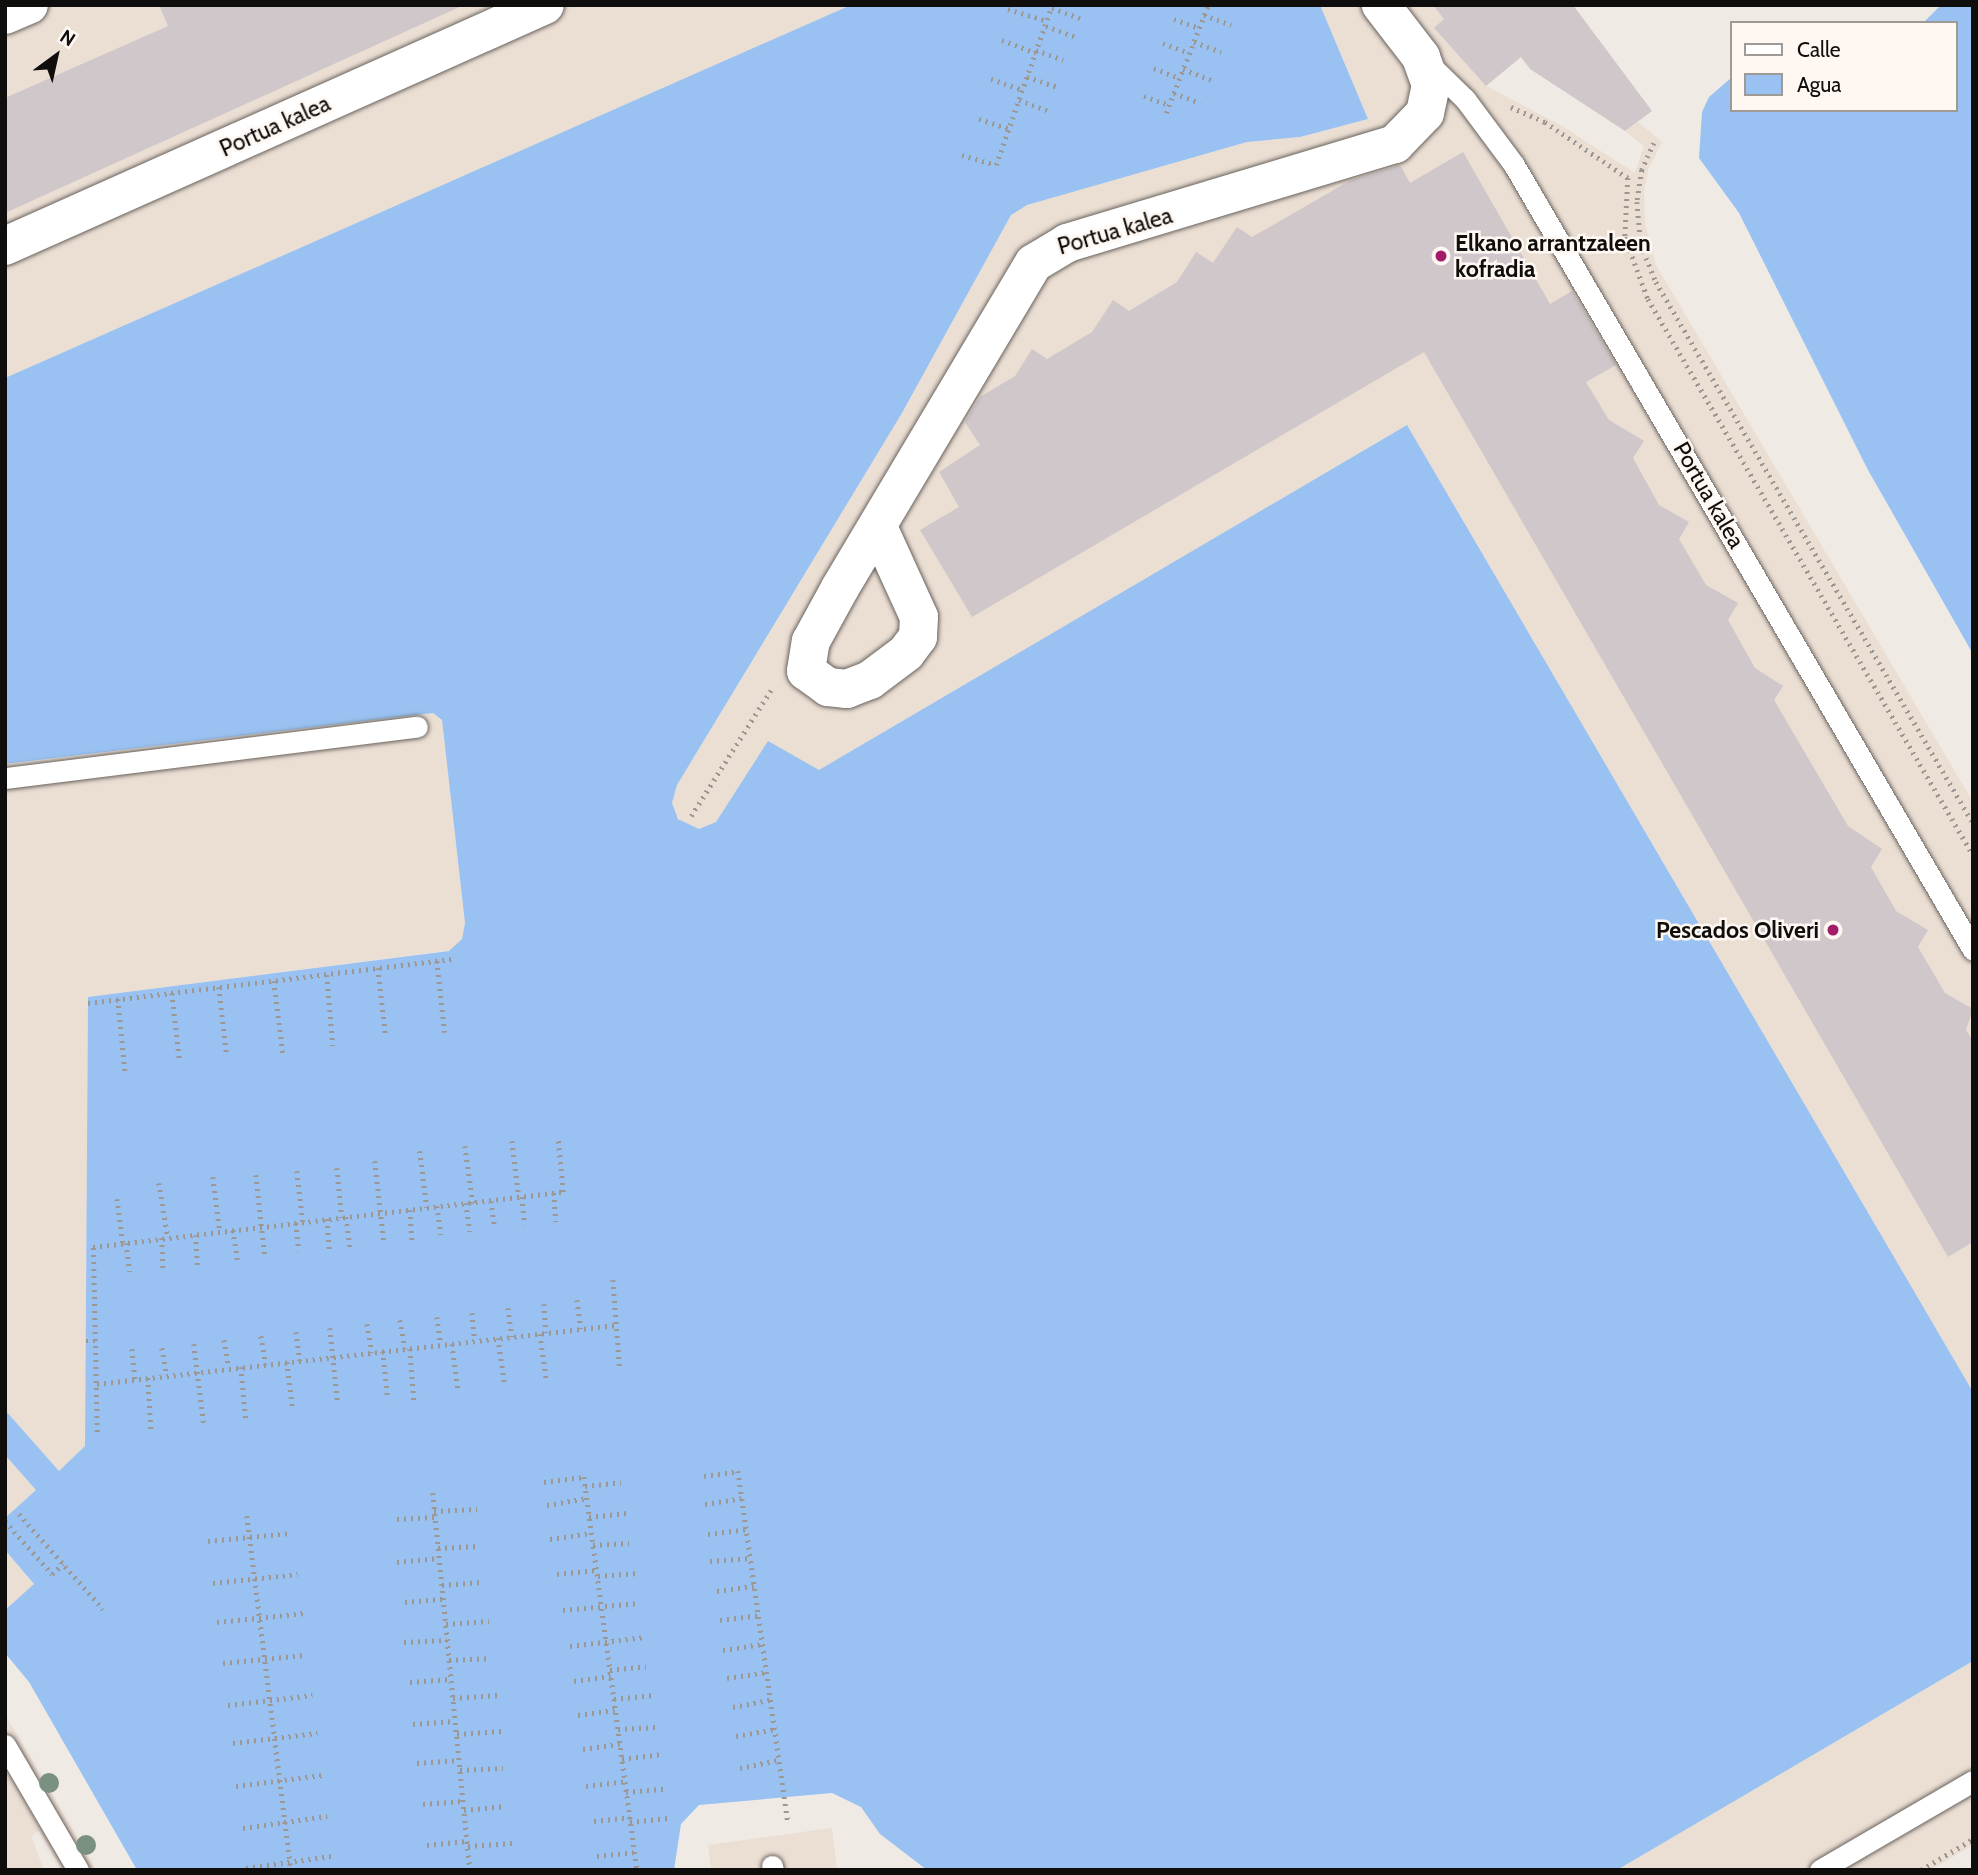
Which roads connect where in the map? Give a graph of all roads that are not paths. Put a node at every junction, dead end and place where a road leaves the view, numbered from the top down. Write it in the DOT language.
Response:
graph roads {
  1 [pos="29,5"];
  2 [pos="545,5"];
  3 [pos="1381,5"];
  4 [pos="5,15"];
  5 [pos="1421,57"];
  6 [pos="5,246"];
  7 [pos="878,527"];
  8 [pos="417,727"];
  9 [pos="5,778"];
  10 [pos="1973,950"];
  11 [pos="5,1745"];
  12 [pos="1973,1781"];
  13 [pos="78,1870"];
  14 [pos="1819,1870"];
  1 -- 4 [label="street"];
  2 -- 6 [label="street, Portua kalea"];
  3 -- 5 [label="street, Portua kalea"];
  5 -- 7 [label="street, Portua kalea"];
  5 -- 10 [label="lane, Portua kalea"];
  7 -- 7 [label="street, Portua kalea"];
  8 -- 9 [label="lane"];
  11 -- 13 [label="lane"];
  12 -- 14 [label="lane"];
}
